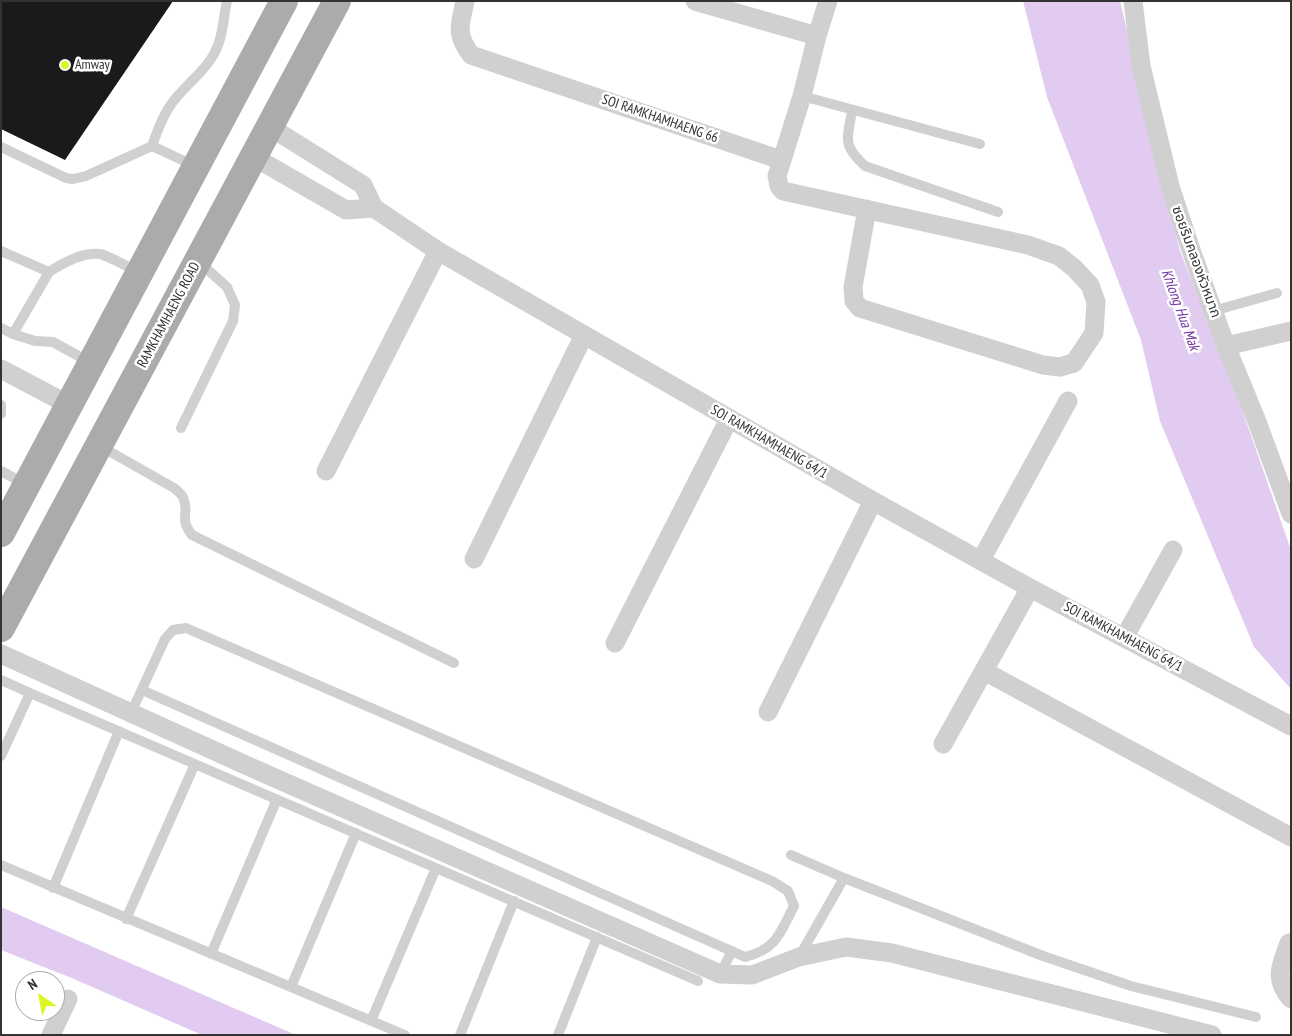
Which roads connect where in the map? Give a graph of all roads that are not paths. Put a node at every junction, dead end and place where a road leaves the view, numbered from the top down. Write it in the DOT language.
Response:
graph roads {
  1 [pos="227,1"];
  2 [pos="284,1"];
  3 [pos="337,1"];
  4 [pos="465,1"];
  5 [pos="695,1"];
  6 [pos="828,1"];
  7 [pos="1133,1"];
  8 [pos="817,36"];
  9 [pos="802,96"];
  10 [pos="852,110"];
  11 [pos="270,127"];
  12 [pos="980,144"];
  13 [pos="152,146"];
  14 [pos="1,147"];
  15 [pos="254,157"];
  16 [pos="781,160"];
  17 [pos="196,166"];
  18 [pos="374,208"];
  19 [pos="867,209"];
  20 [pos="998,212"];
  21 [pos="1,251"];
  22 [pos="438,251"];
  23 [pos="198,261"];
  24 [pos="49,272"];
  25 [pos="140,273"];
  26 [pos="1277,293"];
  27 [pos="1213,310"];
  28 [pos="1,328"];
  29 [pos="1291,331"];
  30 [pos="13,334"];
  31 [pos="584,335"];
  32 [pos="1226,346"];
  33 [pos="92,363"];
  34 [pos="1,369"];
  35 [pos="1068,401"];
  36 [pos="1,405"];
  37 [pos="69,405"];
  38 [pos="1,414"];
  39 [pos="729,419"];
  40 [pos="181,428"];
  41 [pos="100,446"];
  42 [pos="1,471"];
  43 [pos="326,471"];
  44 [pos="27,485"];
  45 [pos="1286,487"];
  46 [pos="872,502"];
  47 [pos="1291,514"];
  48 [pos="1,533"];
  49 [pos="1173,550"];
  50 [pos="474,558"];
  51 [pos="981,560"];
  52 [pos="1030,588"];
  53 [pos="1,628"];
  54 [pos="1124,638"];
  55 [pos="615,643"];
  56 [pos="1,654"];
  57 [pos="454,664"];
  58 [pos="984,671"];
  59 [pos="1,680"];
  60 [pos="142,690"];
  61 [pos="30,693"];
  62 [pos="768,712"];
  63 [pos="131,713"];
  64 [pos="1291,726"];
  65 [pos="119,732"];
  66 [pos="943,744"];
  67 [pos="1,756"];
  68 [pos="195,764"];
  69 [pos="277,799"];
  70 [pos="356,833"];
  71 [pos="1291,837"];
  72 [pos="791,855"];
  73 [pos="1,865"];
  74 [pos="436,868"];
  75 [pos="844,878"];
  76 [pos="53,888"];
  77 [pos="514,902"];
  78 [pos="126,919"];
  79 [pos="597,937"];
  80 [pos="1290,943"];
  81 [pos="732,951"];
  82 [pos="211,954"];
  83 [pos="799,957"];
  84 [pos="720,974"];
  85 [pos="698,981"];
  86 [pos="291,988"];
  87 [pos="68,999"];
  88 [pos="1291,999"];
  89 [pos="1256,1017"];
  90 [pos="371,1021"];
  91 [pos="1143,1026"];
  92 [pos="51,1035"];
  93 [pos="405,1035"];
  94 [pos="460,1035"];
  95 [pos="558,1035"];
  96 [pos="1212,1035"];
  1 -- 13 [label="lane"];
  2 -- 17 [label="main road"];
  3 -- 11 [label="main road, RAMKHAMHAENG ROAD"];
  4 -- 16 [label="street, SOI RAMKHAMHAENG 66"];
  5 -- 8 [label="street"];
  6 -- 8 [label="street"];
  7 -- 27 [label="street, ซอยริมคลองหัวหมาก"];
  8 -- 9 [label="street"];
  9 -- 10 [label="lane"];
  9 -- 16 [label="street"];
  10 -- 12 [label="lane"];
  10 -- 20 [label="lane"];
  11 -- 15 [label="main road, RAMKHAMHAENG ROAD"];
  11 -- 18 [label="street"];
  13 -- 14 [label="lane"];
  13 -- 17 [label="lane"];
  15 -- 18 [label="street"];
  15 -- 23 [label="main road, RAMKHAMHAENG ROAD"];
  16 -- 19 [label="street"];
  17 -- 25 [label="main road"];
  18 -- 22 [label="street, SOI RAMKHAMHAENG 64/1"];
  19 -- 19 [label="street"];
  21 -- 24 [label="lane"];
  22 -- 31 [label="street, SOI RAMKHAMHAENG 64/1"];
  22 -- 43 [label="street"];
  23 -- 40 [label="lane"];
  23 -- 41 [label="main road, RAMKHAMHAENG ROAD"];
  24 -- 25 [label="lane"];
  24 -- 30 [label="lane"];
  25 -- 33 [label="main road"];
  26 -- 27 [label="lane"];
  27 -- 32 [label="street, ซอยริมคลองหัวหมาก"];
  28 -- 30 [label="lane"];
  29 -- 32 [label="street"];
  30 -- 33 [label="lane"];
  31 -- 39 [label="street, SOI RAMKHAMHAENG 64/1"];
  31 -- 50 [label="street"];
  32 -- 45 [label="street, ซอยริมคลองหัวหมาก"];
  33 -- 37 [label="main road"];
  34 -- 37 [label="street"];
  35 -- 51 [label="street"];
  36 -- 38 [label="lane"];
  37 -- 44 [label="main road"];
  39 -- 46 [label="street, SOI RAMKHAMHAENG 64/1"];
  39 -- 55 [label="street"];
  41 -- 53 [label="main road, RAMKHAMHAENG ROAD"];
  41 -- 57 [label="lane"];
  42 -- 44 [label="lane"];
  44 -- 48 [label="main road"];
  45 -- 47 [label="street, ซอยริมคลองหัวหมาก"];
  46 -- 51 [label="street, SOI RAMKHAMHAENG 64/1"];
  46 -- 62 [label="street"];
  49 -- 54 [label="street"];
  51 -- 52 [label="street, SOI RAMKHAMHAENG 64/1"];
  52 -- 54 [label="street, SOI RAMKHAMHAENG 64/1"];
  52 -- 58 [label="street"];
  54 -- 64 [label="street, SOI RAMKHAMHAENG 64/1"];
  56 -- 63 [label="street"];
  58 -- 66 [label="street"];
  58 -- 71 [label="street"];
  59 -- 61 [label="lane"];
  60 -- 63 [label="lane"];
  60 -- 81 [label="lane"];
  60 -- 81 [label="lane"];
  61 -- 65 [label="lane"];
  61 -- 67 [label="lane"];
  63 -- 84 [label="street"];
  65 -- 68 [label="lane"];
  65 -- 76 [label="lane"];
  68 -- 69 [label="lane"];
  68 -- 78 [label="lane"];
  69 -- 70 [label="lane"];
  69 -- 82 [label="lane"];
  70 -- 74 [label="lane"];
  70 -- 86 [label="lane"];
  72 -- 75 [label="lane"];
  73 -- 76 [label="lane"];
  74 -- 77 [label="lane"];
  74 -- 90 [label="lane"];
  75 -- 83 [label="lane"];
  75 -- 89 [label="lane"];
  76 -- 78 [label="lane"];
  77 -- 79 [label="lane"];
  77 -- 94 [label="lane"];
  78 -- 82 [label="lane"];
  79 -- 85 [label="lane"];
  79 -- 95 [label="lane"];
  80 -- 88 [label="street"];
  81 -- 84 [label="lane"];
  82 -- 86 [label="lane"];
  83 -- 84 [label="street"];
  83 -- 91 [label="street"];
  86 -- 90 [label="lane"];
  87 -- 92 [label="street"];
  90 -- 93 [label="lane"];
  91 -- 96 [label="street"];
}
